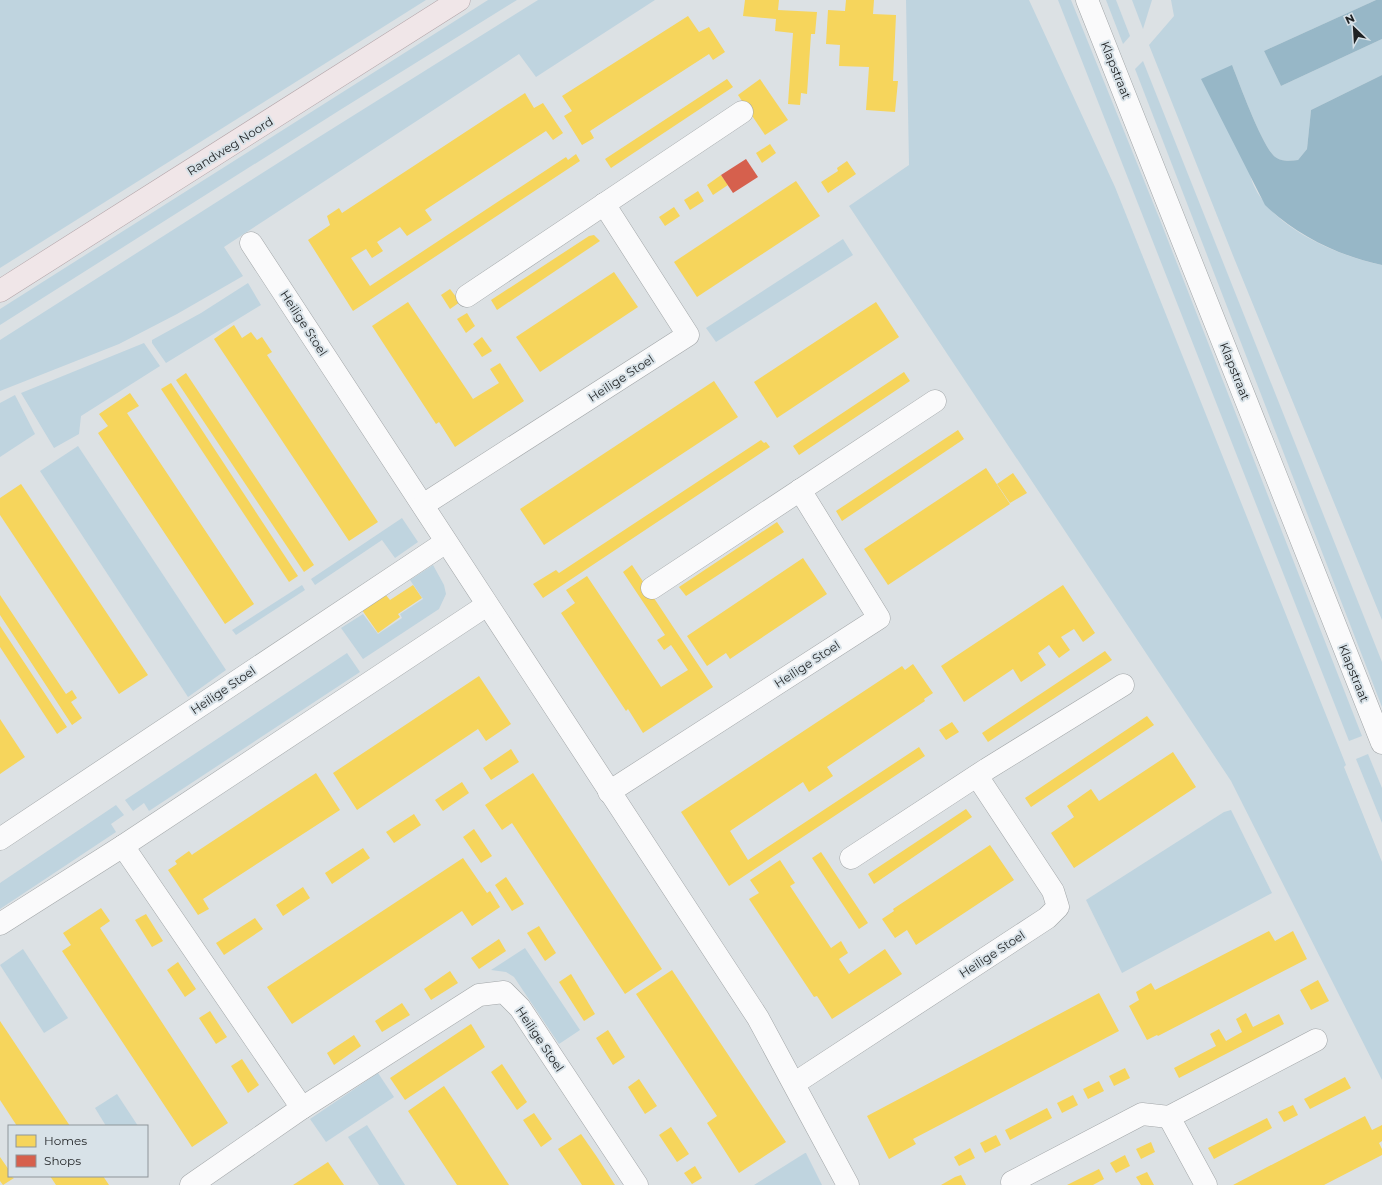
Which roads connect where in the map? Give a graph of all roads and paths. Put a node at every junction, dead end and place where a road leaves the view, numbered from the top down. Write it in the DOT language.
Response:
graph roads {
  1 [pos="459,0"];
  2 [pos="1087,0"];
  3 [pos="742,112"];
  4 [pos="604,204"];
  5 [pos="251,243"];
  6 [pos="0,291"];
  7 [pos="467,296"];
  8 [pos="935,401"];
  9 [pos="800,490"];
  10 [pos="423,505"];
  11 [pos="446,542"];
  12 [pos="652,588"];
  13 [pos="487,605"];
  14 [pos="1123,685"];
  15 [pos="1382,743"];
  16 [pos="977,776"];
  17 [pos="609,792"];
  18 [pos="0,838"];
  19 [pos="124,846"];
  20 [pos="851,858"];
  21 [pos="0,924"];
  22 [pos="1316,1040"];
  23 [pos="795,1083"];
  24 [pos="302,1108"];
  25 [pos="1169,1117"];
  26 [pos="1012,1182"];
  27 [pos="191,1185"];
  28 [pos="637,1185"];
  29 [pos="848,1185"];
  30 [pos="1206,1185"];
  1 -- 6 [label="main road, Randweg Noord"];
  2 -- 15 [label="street, Klapstraat"];
  3 -- 4 [label="street"];
  4 -- 7 [label="street"];
  4 -- 10 [label="street, Heilige Stoel"];
  5 -- 10 [label="street, Heilige Stoel"];
  8 -- 9 [label="street"];
  9 -- 12 [label="street"];
  9 -- 17 [label="street, Heilige Stoel"];
  10 -- 11 [label="street, Heilige Stoel"];
  11 -- 13 [label="street, Heilige Stoel"];
  11 -- 18 [label="street, Heilige Stoel"];
  13 -- 17 [label="street, Heilige Stoel"];
  13 -- 19 [label="street"];
  14 -- 16 [label="street"];
  16 -- 20 [label="street"];
  16 -- 23 [label="street, Heilige Stoel"];
  17 -- 23 [label="street, Heilige Stoel"];
  19 -- 21 [label="street"];
  19 -- 24 [label="street"];
  22 -- 25 [label="street"];
  23 -- 29 [label="street, Heilige Stoel"];
  24 -- 27 [label="street, Heilige Stoel"];
  24 -- 28 [label="street, Heilige Stoel"];
  25 -- 26 [label="street"];
  25 -- 30 [label="street"];
}
